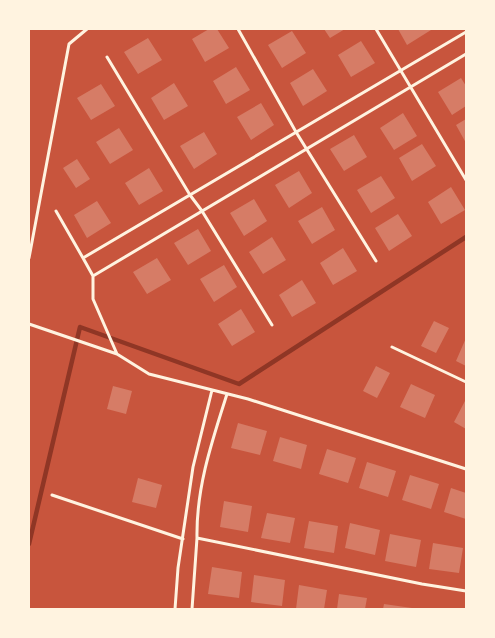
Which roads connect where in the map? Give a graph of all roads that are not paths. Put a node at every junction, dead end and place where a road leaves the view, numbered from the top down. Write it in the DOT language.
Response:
graph roads {
  1 [pos="87,29"];
  2 [pos="238,29"];
  3 [pos="376,29"];
  4 [pos="466,32"];
  5 [pos="466,54"];
  6 [pos="107,57"];
  7 [pos="400,71"];
  8 [pos="411,86"];
  9 [pos="296,132"];
  10 [pos="307,148"];
  11 [pos="466,180"];
  12 [pos="190,195"];
  13 [pos="56,211"];
  14 [pos="202,211"];
  15 [pos="29,258"];
  16 [pos="83,258"];
  17 [pos="376,261"];
  18 [pos="93,276"];
  19 [pos="29,324"];
  20 [pos="272,324"];
  21 [pos="392,347"];
  22 [pos="117,354"];
  23 [pos="466,382"];
  24 [pos="212,390"];
  25 [pos="227,394"];
  26 [pos="466,469"];
  27 [pos="52,495"];
  28 [pos="197,538"];
  29 [pos="183,539"];
  30 [pos="466,591"];
  31 [pos="175,609"];
  32 [pos="192,609"];
  1 -- 15 [label="lane"];
  2 -- 9 [label="lane"];
  3 -- 7 [label="lane"];
  4 -- 7 [label="lane"];
  5 -- 8 [label="lane"];
  6 -- 12 [label="lane"];
  7 -- 8 [label="lane"];
  7 -- 9 [label="lane"];
  8 -- 10 [label="lane"];
  8 -- 11 [label="lane"];
  9 -- 10 [label="lane"];
  9 -- 12 [label="lane"];
  10 -- 14 [label="lane"];
  10 -- 17 [label="lane"];
  12 -- 14 [label="lane"];
  12 -- 16 [label="lane"];
  13 -- 16 [label="lane"];
  14 -- 18 [label="lane"];
  14 -- 20 [label="lane"];
  16 -- 18 [label="lane"];
  18 -- 22 [label="lane"];
  19 -- 22 [label="lane"];
  21 -- 23 [label="lane"];
  22 -- 24 [label="lane"];
  24 -- 25 [label="lane"];
  24 -- 29 [label="lane"];
  25 -- 26 [label="lane"];
  25 -- 28 [label="lane"];
  27 -- 29 [label="lane"];
  28 -- 30 [label="lane"];
  28 -- 32 [label="lane"];
  29 -- 31 [label="lane"];
}
